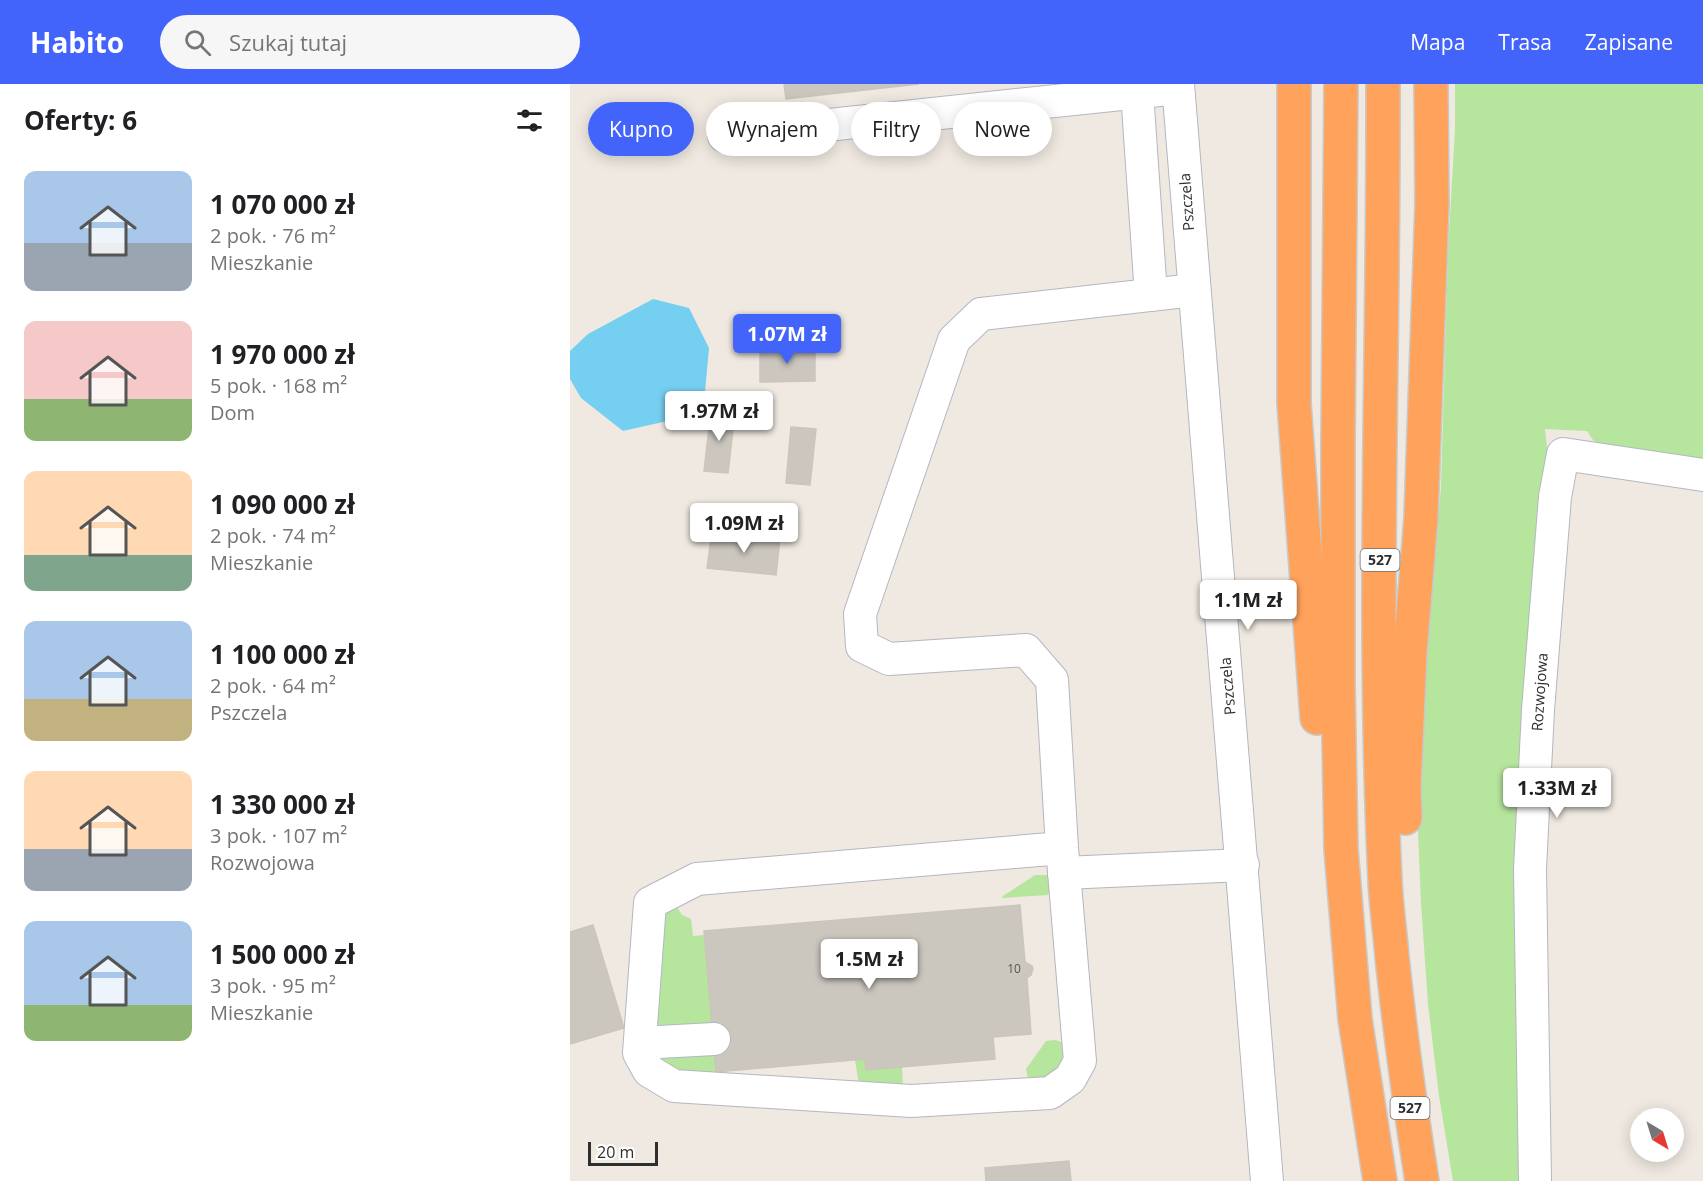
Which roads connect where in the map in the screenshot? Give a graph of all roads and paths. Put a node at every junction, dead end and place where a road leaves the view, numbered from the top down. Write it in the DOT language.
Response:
graph roads {
  1 [pos="1294,84"];
  2 [pos="1341,84"];
  3 [pos="1383,84"];
  4 [pos="1431,84"];
  5 [pos="1178,86"];
  6 [pos="1137,93"];
  7 [pos="839,124"];
  8 [pos="1194,290"];
  9 [pos="1151,295"];
  10 [pos="1703,475"];
  11 [pos="1341,849"];
  12 [pos="1063,861"];
  13 [pos="1243,865"];
  14 [pos="1400,1036"];
  15 [pos="714,1039"];
  16 [pos="640,1043"];
  17 [pos="1267,1181"];
  18 [pos="1380,1181"];
  19 [pos="1422,1181"];
  20 [pos="1535,1181"];
  1 -- 11 [label="highway"];
  2 -- 11 [label="highway, 527"];
  3 -- 14 [label="highway, 527"];
  4 -- 14 [label="highway"];
  5 -- 6 [label="street"];
  5 -- 8 [label="street, Pszczela"];
  6 -- 7 [label="street"];
  6 -- 9 [label="street"];
  8 -- 9 [label="street"];
  8 -- 13 [label="street, Pszczela"];
  9 -- 12 [label="street"];
  10 -- 20 [label="street, Rozwojowa"];
  11 -- 18 [label="highway, 527"];
  12 -- 13 [label="street"];
  12 -- 16 [label="street"];
  12 -- 16 [label="street"];
  13 -- 17 [label="street, Pszczela"];
  14 -- 19 [label="highway, 527"];
  15 -- 16 [label="street"];
}
